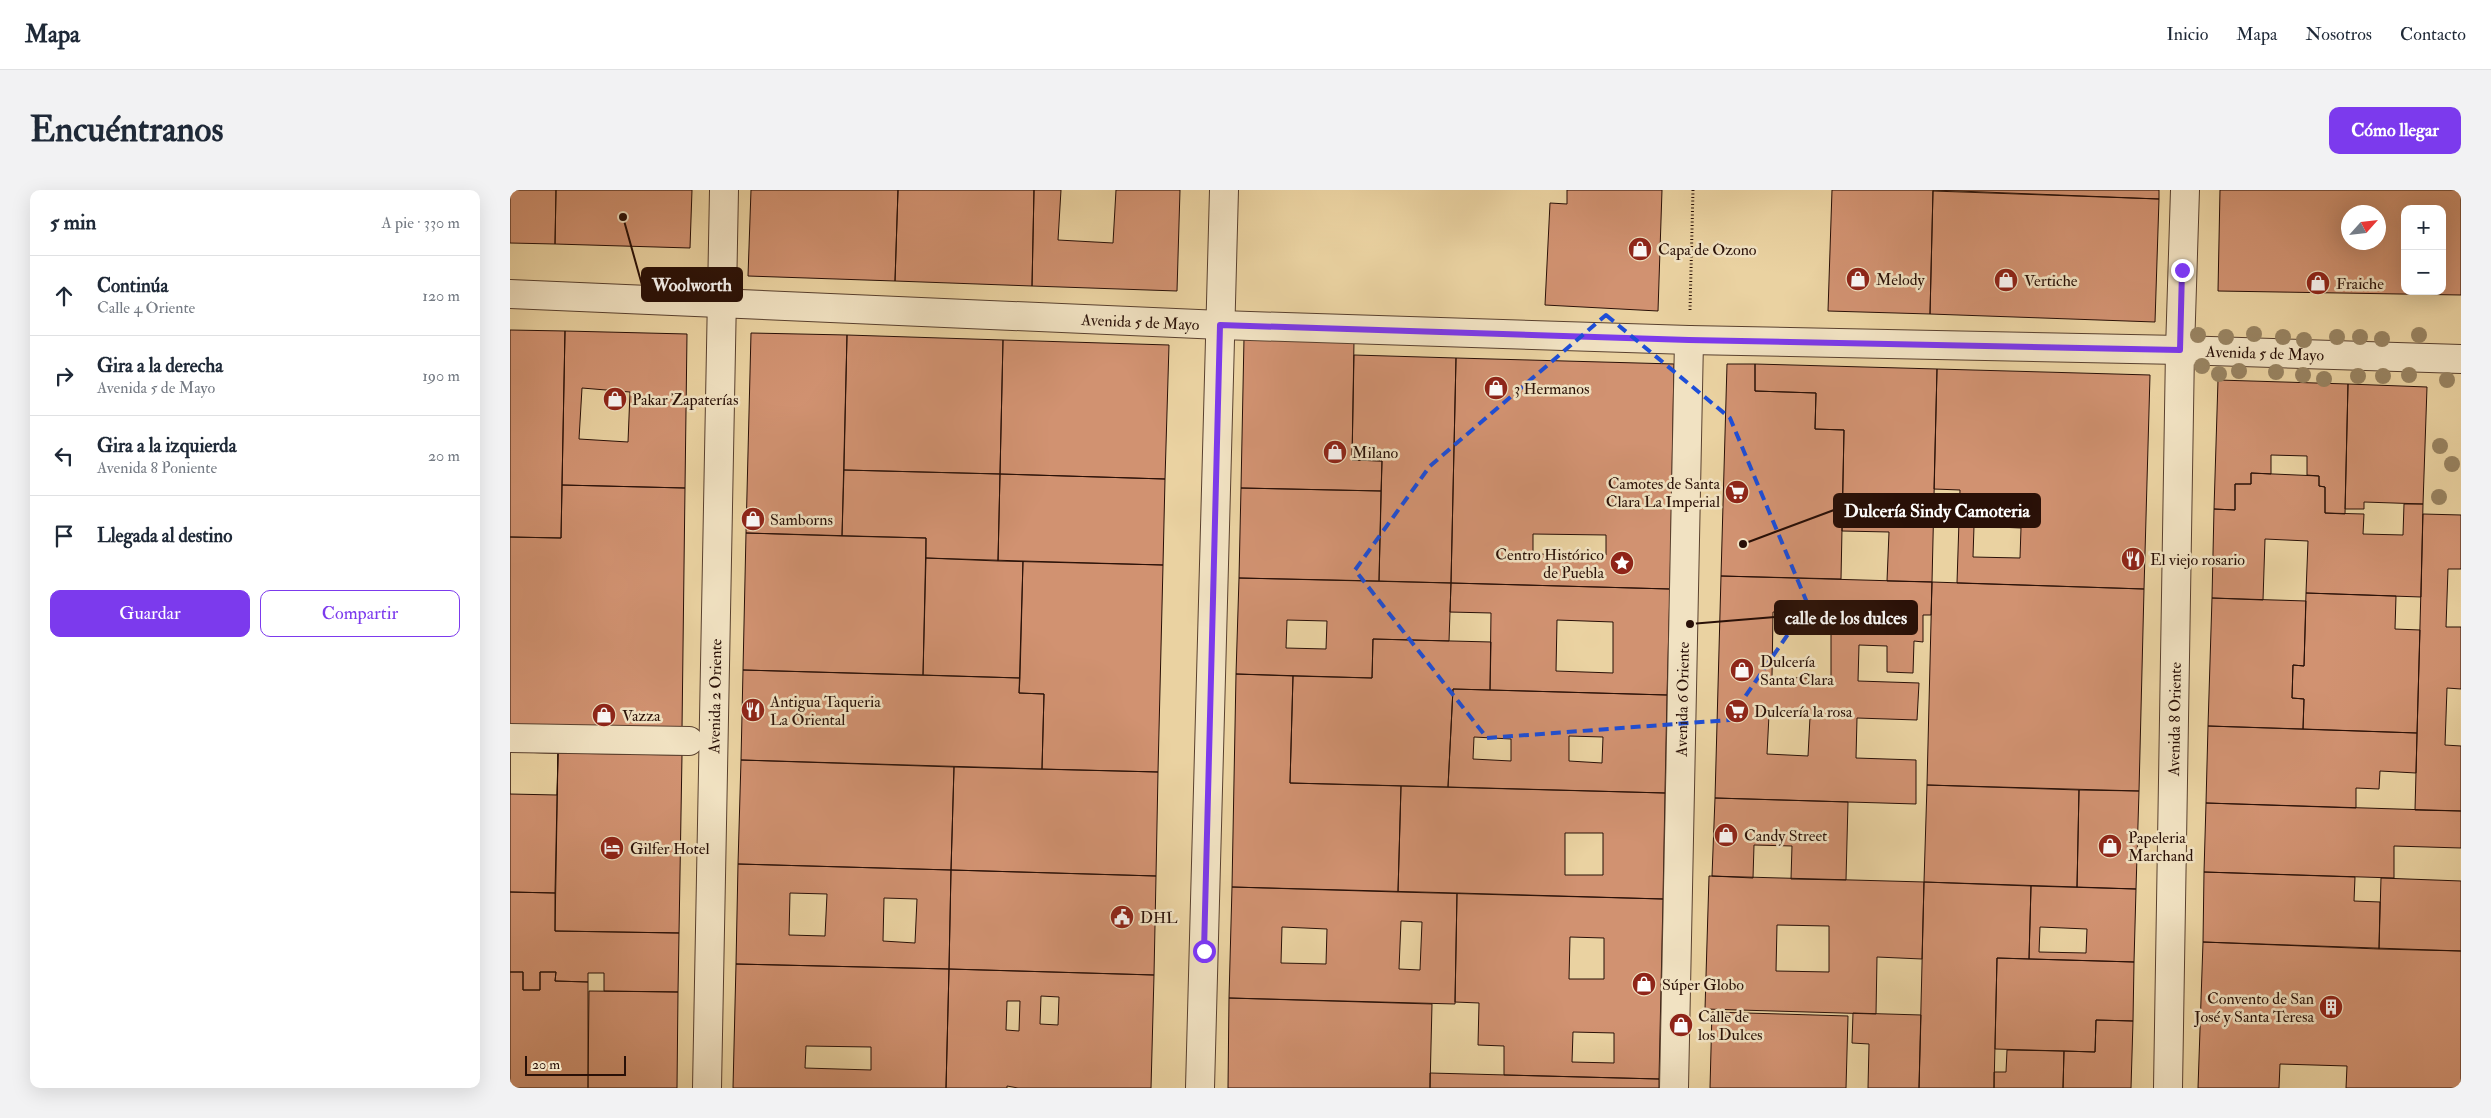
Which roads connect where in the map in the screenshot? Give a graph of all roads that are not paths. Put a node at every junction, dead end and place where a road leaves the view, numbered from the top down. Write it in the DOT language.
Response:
graph roads {
  1 [pos="724,190"];
  2 [pos="1224,190"];
  3 [pos="2185,190"];
  4 [pos="510,294"];
  5 [pos="720,303"];
  6 [pos="1220,325"];
  7 [pos="1689,340"];
  8 [pos="2180,350"];
  9 [pos="2461,359"];
  10 [pos="510,738"];
  11 [pos="688,741"];
  12 [pos="707,1088"];
  13 [pos="1200,1088"];
  14 [pos="1674,1088"];
  15 [pos="2168,1088"];
  1 -- 5 [label="street, Avenida 2 Oriente"];
  2 -- 6 [label="street"];
  3 -- 8 [label="street, Avenida 8 Oriente"];
  4 -- 5 [label="street, Avenida 5 de Mayo"];
  5 -- 6 [label="street, Avenida 5 de Mayo"];
  5 -- 12 [label="street, Avenida 2 Oriente"];
  6 -- 7 [label="street, Avenida 5 de Mayo"];
  6 -- 13 [label="street"];
  7 -- 8 [label="street, Avenida 5 de Mayo"];
  7 -- 14 [label="street, Avenida 6 Oriente"];
  8 -- 9 [label="street, Avenida 5 de Mayo"];
  8 -- 15 [label="street, Avenida 8 Oriente"];
  10 -- 11 [label="street"];
}
